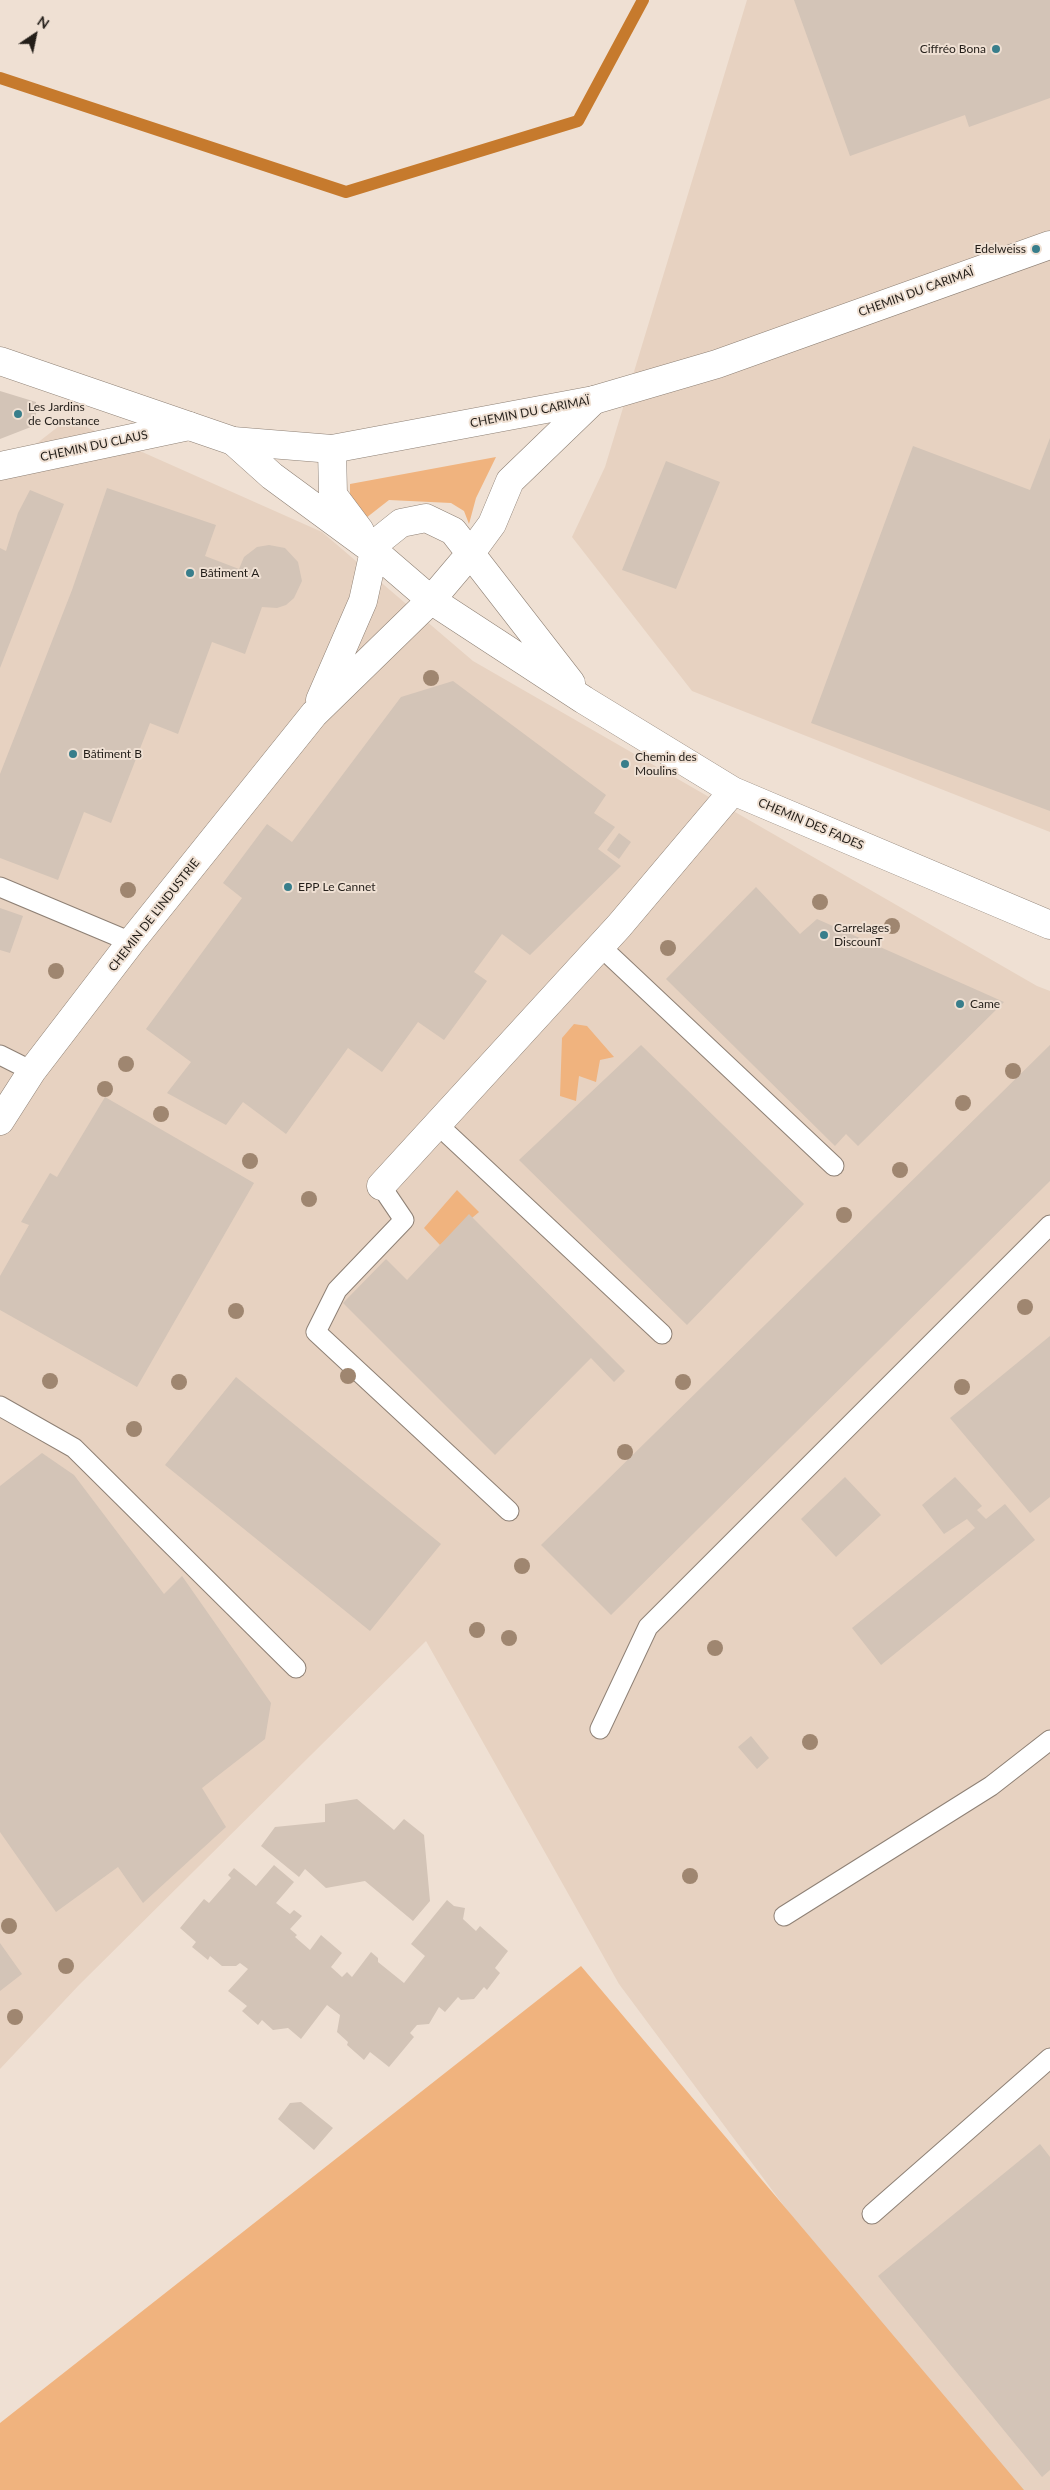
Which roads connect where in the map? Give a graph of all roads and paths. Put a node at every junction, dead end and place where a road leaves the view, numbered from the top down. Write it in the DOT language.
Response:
graph roads {
  1 [pos="1050,245"];
  2 [pos="0,361"];
  3 [pos="594,400"];
  4 [pos="189,426"];
  5 [pos="233,441"];
  6 [pos="332,449"];
  7 [pos="0,466"];
  8 [pos="374,551"];
  9 [pos="470,554"];
  10 [pos="431,600"];
  11 [pos="584,700"];
  12 [pos="314,714"];
  13 [pos="733,791"];
  14 [pos="0,887"];
  15 [pos="1050,925"];
  16 [pos="132,942"];
  17 [pos="600,946"];
  18 [pos="0,1055"];
  19 [pos="32,1071"];
  20 [pos="0,1121"];
  21 [pos="437,1124"];
  22 [pos="834,1166"];
  23 [pos="381,1186"];
  24 [pos="1050,1225"];
  25 [pos="662,1334"];
  26 [pos="0,1406"];
  27 [pos="509,1511"];
  28 [pos="296,1668"];
  29 [pos="600,1729"];
  30 [pos="1050,1740"];
  31 [pos="784,1916"];
  32 [pos="1050,2058"];
  33 [pos="872,2214"];
  1 -- 3 [label="street, CHEMIN DU CARIMAÏ"];
  2 -- 4 [label="street, CHEMIN DU CARIMAÏ"];
  3 -- 6 [label="street, CHEMIN DU CARIMAÏ"];
  3 -- 9 [label="street"];
  4 -- 5 [label="street, CHEMIN DU CARIMAÏ"];
  4 -- 7 [label="street, CHEMIN DU CLAUS"];
  5 -- 6 [label="street, CHEMIN DU CARIMAÏ"];
  5 -- 8 [label="street"];
  6 -- 8 [label="street"];
  8 -- 9 [label="street"];
  8 -- 10 [label="street, CHEMIN DES FADES"];
  8 -- 12 [label="street"];
  9 -- 10 [label="street"];
  9 -- 11 [label="street"];
  10 -- 11 [label="street, CHEMIN DES FADES"];
  10 -- 12 [label="street"];
  11 -- 13 [label="street, CHEMIN DES FADES"];
  12 -- 16 [label="street, CHEMIN DE L'INDUSTRIE"];
  13 -- 15 [label="street, CHEMIN DES FADES"];
  13 -- 17 [label="street"];
  14 -- 16 [label="lane"];
  16 -- 19 [label="street, CHEMIN DE L'INDUSTRIE"];
  17 -- 21 [label="street"];
  17 -- 22 [label="lane"];
  18 -- 19 [label="lane"];
  19 -- 20 [label="street, CHEMIN DE L'INDUSTRIE"];
  21 -- 23 [label="street"];
  21 -- 25 [label="lane"];
  23 -- 27 [label="lane"];
  24 -- 29 [label="lane"];
  26 -- 28 [label="lane"];
  30 -- 31 [label="lane"];
  32 -- 33 [label="lane"];
}
